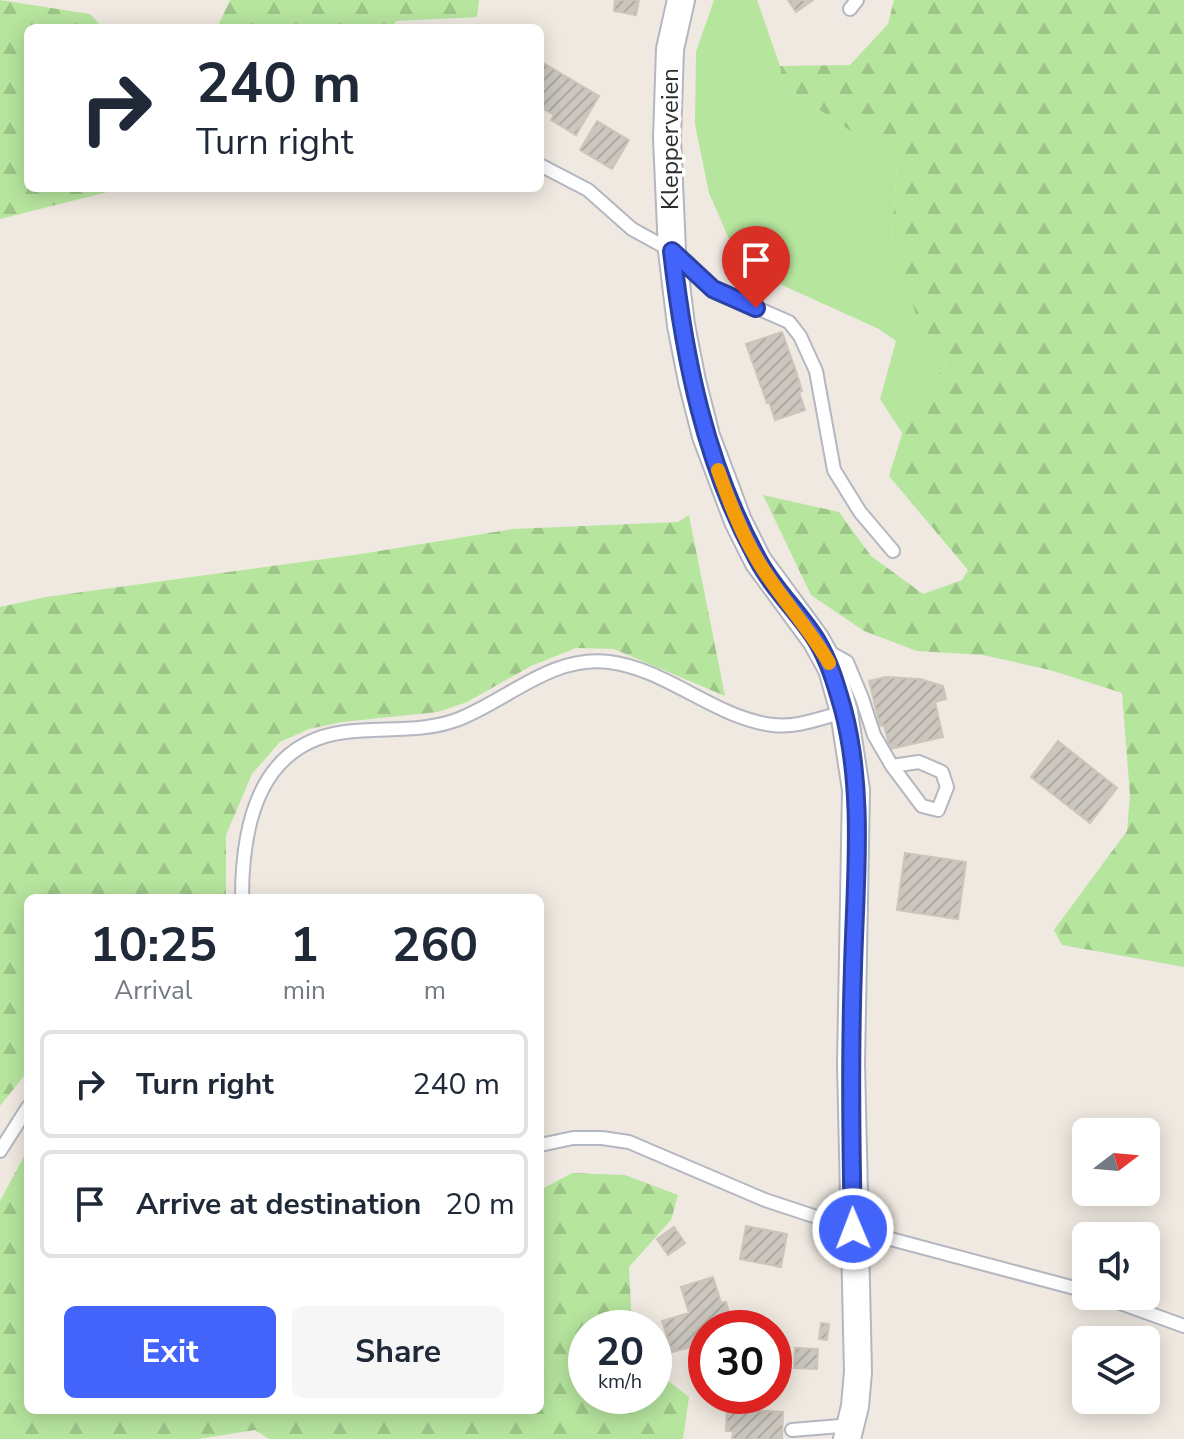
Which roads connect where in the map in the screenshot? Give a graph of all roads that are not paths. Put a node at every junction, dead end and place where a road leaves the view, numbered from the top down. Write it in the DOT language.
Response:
graph roads {
  1 [pos="681,0"];
  2 [pos="544,167"];
  3 [pos="672,251"];
  4 [pos="893,551"];
  5 [pos="820,647"];
  6 [pos="844,712"];
  7 [pos="892,766"];
  8 [pos="242,894"];
  9 [pos="24,1113"];
  10 [pos="544,1144"];
  11 [pos="0,1151"];
  12 [pos="853,1229"];
  13 [pos="1072,1287"];
  14 [pos="1140,1310"];
  15 [pos="1184,1326"];
  16 [pos="792,1430"];
  17 [pos="850,1432"];
  1 -- 3 [label="street, Klepperveien"];
  2 -- 3 [label="lane"];
  3 -- 4 [label="lane"];
  3 -- 5 [label="street, Klepperveien"];
  5 -- 6 [label="street, Klepperveien"];
  5 -- 7 [label="lane"];
  6 -- 8 [label="lane"];
  6 -- 12 [label="street, Klepperveien"];
  7 -- 7 [label="lane"];
  9 -- 11 [label="lane"];
  10 -- 12 [label="lane"];
  12 -- 13 [label="lane"];
  12 -- 17 [label="street, Klepperveien"];
  14 -- 15 [label="lane"];
  16 -- 17 [label="lane"];
}
